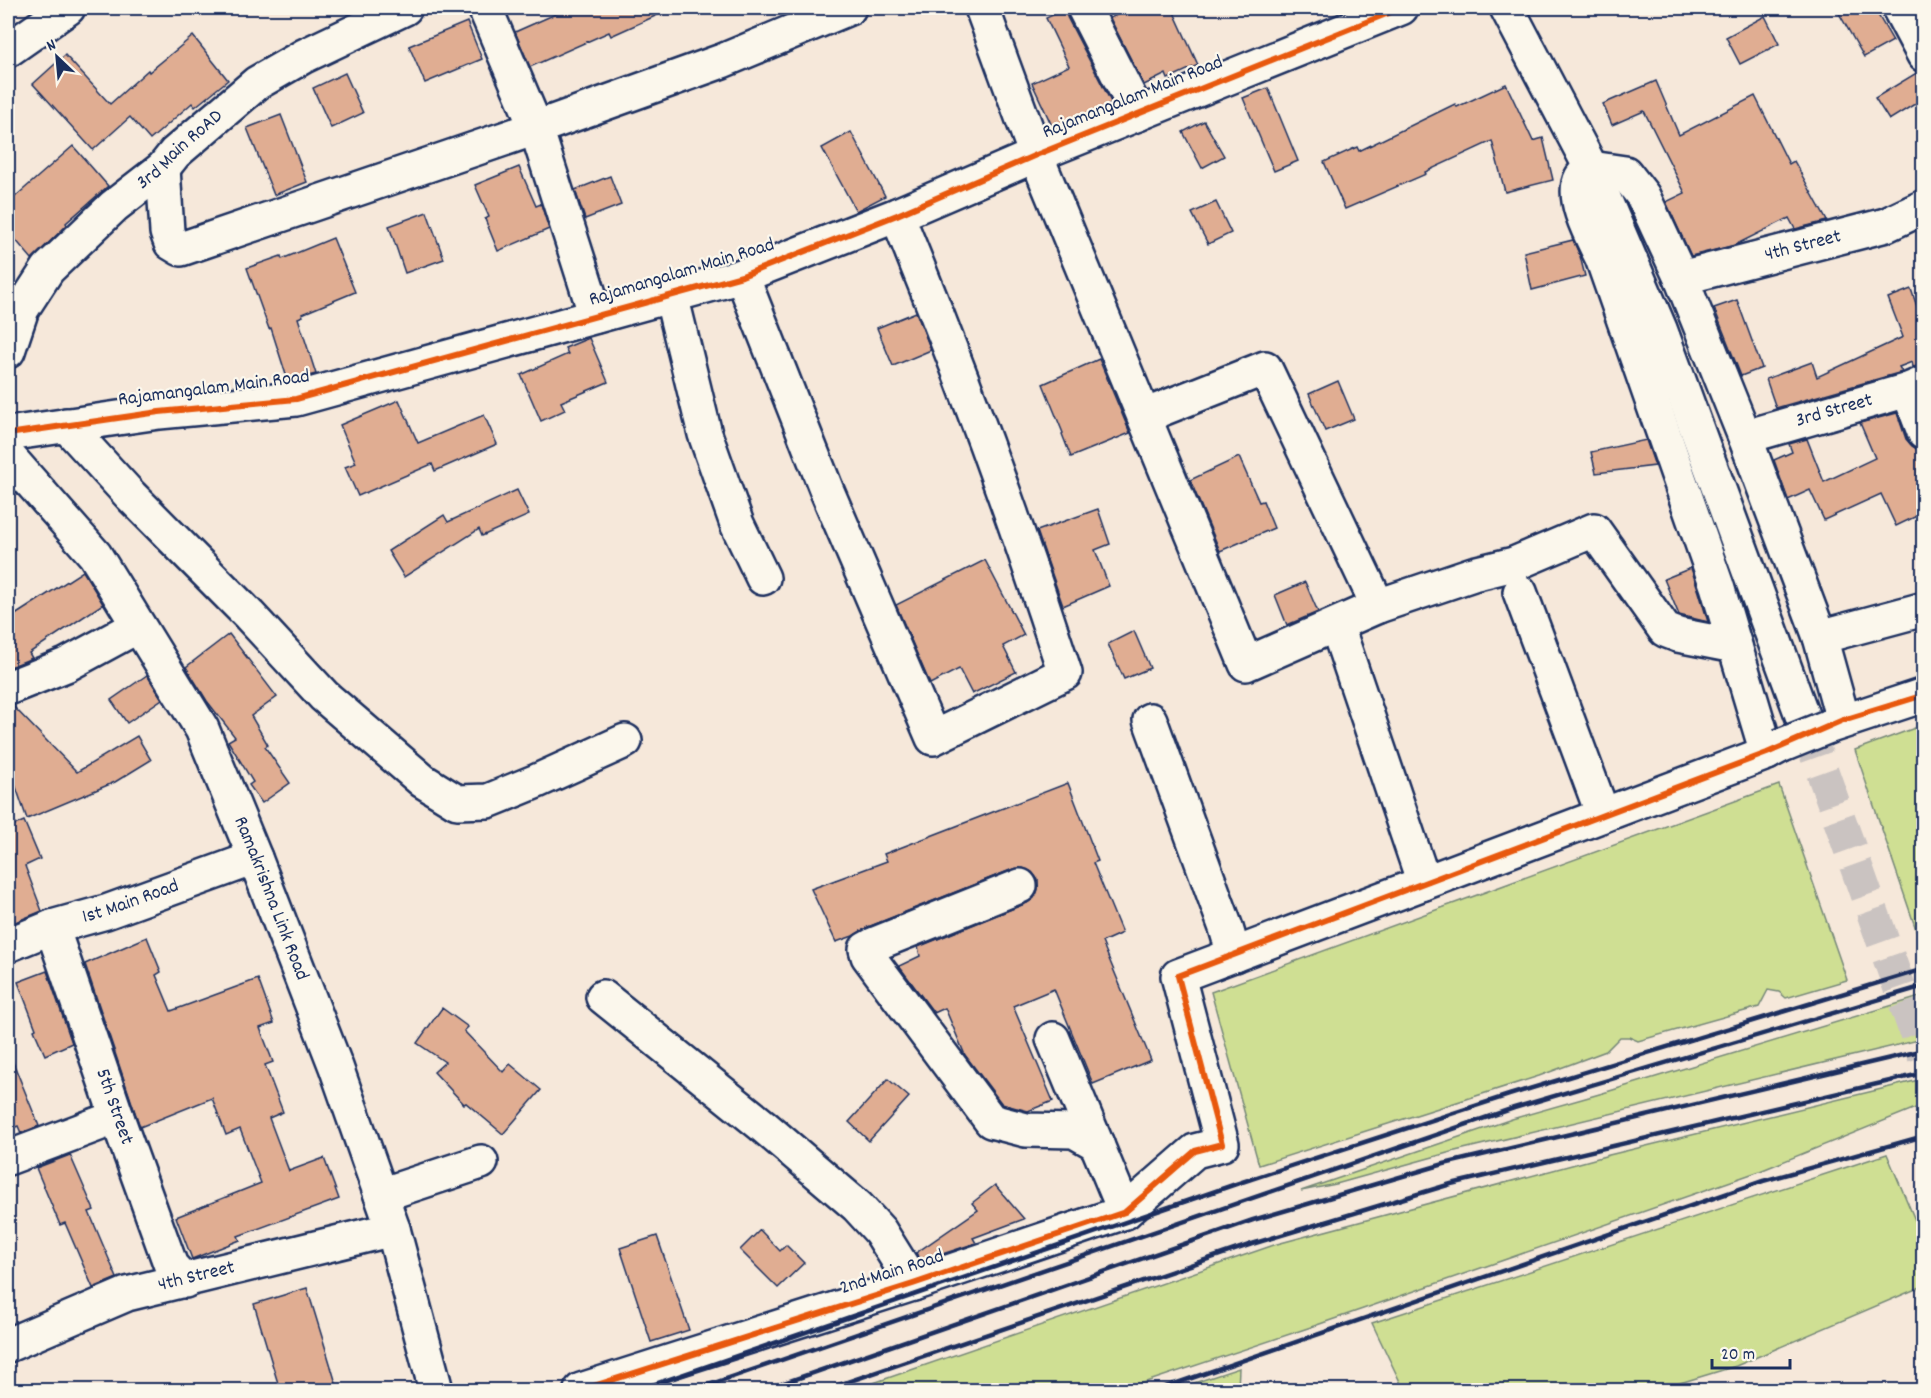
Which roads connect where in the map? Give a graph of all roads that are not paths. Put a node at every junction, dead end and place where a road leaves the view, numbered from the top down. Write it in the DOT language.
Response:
graph roads {
  1 [pos="68,8"];
  2 [pos="405,8"];
  3 [pos="485,8"];
  4 [pos="849,8"];
  5 [pos="982,8"];
  6 [pos="1084,8"];
  7 [pos="1401,8"];
  8 [pos="1507,8"];
  9 [pos="1899,8"];
  10 [pos="8,50"];
  11 [pos="1923,55"];
  12 [pos="1138,114"];
  13 [pos="536,128"];
  14 [pos="1036,155"];
  15 [pos="163,168"];
  16 [pos="1591,168"];
  17 [pos="1923,207"];
  18 [pos="897,215"];
  19 [pos="742,276"];
  20 [pos="1681,278"];
  21 [pos="671,295"];
  22 [pos="596,316"];
  23 [pos="8,351"];
  24 [pos="1916,386"];
  25 [pos="1144,416"];
  26 [pos="66,425"];
  27 [pos="1923,432"];
  28 [pos="8,434"];
  29 [pos="1745,437"];
  30 [pos="8,456"];
  31 [pos="763,578"];
  32 [pos="1520,592"];
  33 [pos="1378,606"];
  34 [pos="1923,609"];
  35 [pos="138,626"];
  36 [pos="1820,637"];
  37 [pos="1342,641"];
  38 [pos="1735,646"];
  39 [pos="8,688"];
  40 [pos="1923,695"];
  41 [pos="1150,720"];
  42 [pos="1826,724"];
  43 [pos="625,741"];
  44 [pos="1773,749"];
  45 [pos="1603,815"];
  46 [pos="255,858"];
  47 [pos="1424,883"];
  48 [pos="1020,886"];
  49 [pos="52,927"];
  50 [pos="8,945"];
  51 [pos="1234,955"];
  52 [pos="603,997"];
  53 [pos="1053,1039"];
  54 [pos="117,1117"];
  55 [pos="1097,1144"];
  56 [pos="8,1158"];
  57 [pos="481,1162"];
  58 [pos="381,1195"];
  59 [pos="1125,1212"];
  60 [pos="393,1229"];
  61 [pos="185,1281"];
  62 [pos="913,1284"];
  63 [pos="8,1345"];
  64 [pos="436,1390"];
  65 [pos="581,1390"];
  1 -- 10 [label="street"];
  2 -- 15 [label="street, 3rd Main RoAD"];
  3 -- 13 [label="street"];
  4 -- 13 [label="street"];
  5 -- 14 [label="street"];
  6 -- 12 [label="street"];
  7 -- 12 [label="street, Rajamangalam Main Road"];
  8 -- 16 [label="street"];
  9 -- 11 [label="street"];
  12 -- 14 [label="street, Rajamangalam Main Road"];
  13 -- 15 [label="street"];
  13 -- 22 [label="street"];
  14 -- 18 [label="street, Rajamangalam Main Road"];
  14 -- 25 [label="street"];
  15 -- 23 [label="street, 3rd Main RoAD"];
  16 -- 20 [label="street"];
  16 -- 38 [label="street"];
  16 -- 42 [label="street"];
  17 -- 20 [label="street, 4th Street"];
  18 -- 19 [label="street, Rajamangalam Main Road"];
  18 -- 19 [label="street"];
  19 -- 21 [label="street, Rajamangalam Main Road"];
  20 -- 29 [label="street"];
  21 -- 22 [label="street, Rajamangalam Main Road"];
  21 -- 31 [label="street"];
  22 -- 26 [label="street, Rajamangalam Main Road"];
  24 -- 27 [label="street"];
  24 -- 29 [label="street, 3rd Street"];
  25 -- 33 [label="street"];
  25 -- 33 [label="street"];
  26 -- 28 [label="street, Rajamangalam Main Road"];
  26 -- 43 [label="street"];
  29 -- 36 [label="street"];
  30 -- 35 [label="street, Ramakrishna Link Road"];
  32 -- 45 [label="street"];
  33 -- 38 [label="street"];
  34 -- 36 [label="street"];
  35 -- 39 [label="street"];
  35 -- 46 [label="street, Ramakrishna Link Road"];
  36 -- 42 [label="street"];
  37 -- 47 [label="street"];
  38 -- 44 [label="street"];
  40 -- 42 [label="street"];
  41 -- 51 [label="street"];
  42 -- 44 [label="street, bridge"];
  44 -- 45 [label="street"];
  45 -- 47 [label="street"];
  46 -- 49 [label="street, 1st Main Road"];
  46 -- 58 [label="street, Ramakrishna Link Road"];
  47 -- 51 [label="street"];
  48 -- 55 [label="street"];
  49 -- 50 [label="street, 1st Main Road"];
  49 -- 54 [label="street, 5th Street"];
  51 -- 59 [label="street, 2nd Main Road"];
  52 -- 62 [label="street"];
  53 -- 55 [label="street"];
  54 -- 56 [label="street"];
  54 -- 61 [label="street, 5th Street"];
  55 -- 59 [label="street"];
  57 -- 58 [label="street"];
  58 -- 60 [label="street, Ramakrishna Link Road"];
  59 -- 62 [label="street, 2nd Main Road"];
  60 -- 61 [label="street, 4th Street"];
  60 -- 64 [label="street, Ramakrishna Link Road"];
  61 -- 63 [label="street, 4th Street"];
  62 -- 65 [label="street, 2nd Main Road"];
}
